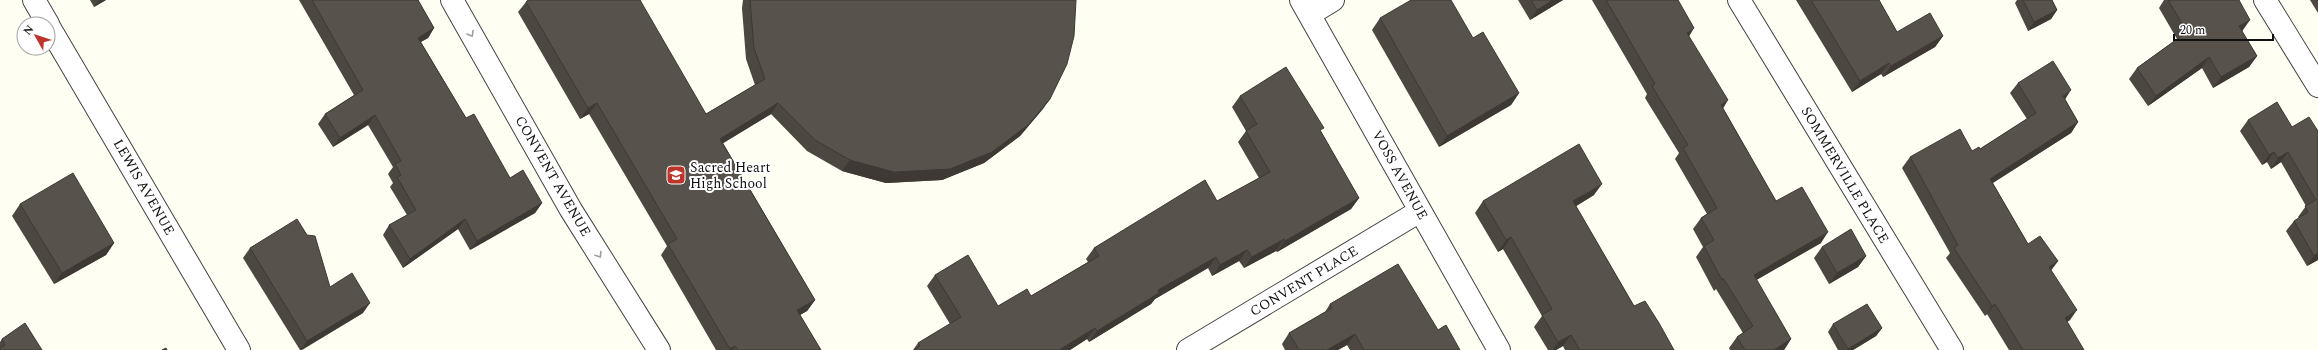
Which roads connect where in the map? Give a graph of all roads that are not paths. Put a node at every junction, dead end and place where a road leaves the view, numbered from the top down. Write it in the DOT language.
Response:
graph roads {
  1 [pos="34,0"];
  2 [pos="452,0"];
  3 [pos="1333,0"];
  4 [pos="1739,0"];
  5 [pos="2265,0"];
  6 [pos="1306,7"];
  7 [pos="43,16"];
  8 [pos="56,38"];
  9 [pos="2318,86"];
  10 [pos="1420,211"];
  11 [pos="239,350"];
  12 [pos="659,350"];
  13 [pos="1188,350"];
  14 [pos="1499,350"];
  15 [pos="1952,350"];
  1 -- 7 [label="street, LEWIS AVENUE"];
  2 -- 12 [label="street, CONVENT AVENUE, one-way"];
  3 -- 6 [label="street"];
  4 -- 15 [label="street, SOMMERVILLE PLACE"];
  5 -- 9 [label="street"];
  6 -- 10 [label="street, VOSS AVENUE"];
  8 -- 11 [label="street, LEWIS AVENUE"];
  10 -- 13 [label="street, CONVENT PLACE"];
  10 -- 14 [label="street, VOSS AVENUE"];
}
